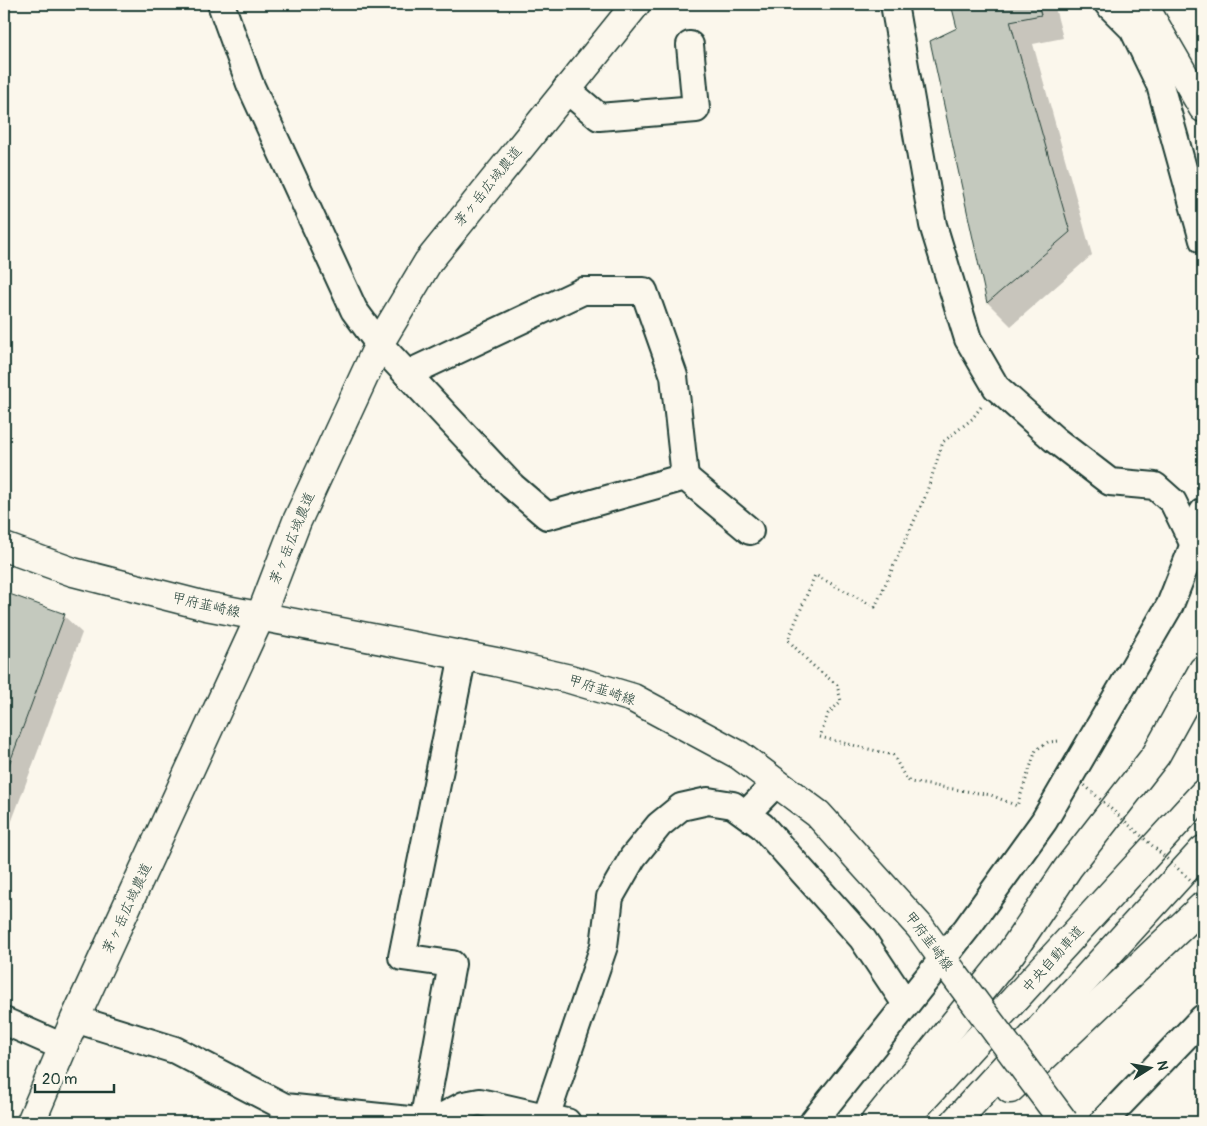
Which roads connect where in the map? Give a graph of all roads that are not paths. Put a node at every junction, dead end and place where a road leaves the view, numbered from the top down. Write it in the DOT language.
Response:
graph roads {
  1 [pos="221,4"];
  2 [pos="636,4"];
  3 [pos="894,4"];
  4 [pos="1108,4"];
  5 [pos="1143,4"];
  6 [pos="690,45"];
  7 [pos="566,88"];
  8 [pos="1203,108"];
  9 [pos="1203,240"];
  10 [pos="379,344"];
  11 [pos="407,374"];
  12 [pos="684,477"];
  13 [pos="1203,512"];
  14 [pos="750,530"];
  15 [pos="1194,545"];
  16 [pos="4,547"];
  17 [pos="260,617"];
  18 [pos="463,655"];
  19 [pos="1203,670"];
  20 [pos="776,783"];
  21 [pos="1203,794"];
  22 [pos="746,814"];
  23 [pos="1203,850"];
  24 [pos="1203,906"];
  25 [pos="948,966"];
  26 [pos="906,1004"];
  27 [pos="1203,1018"];
  28 [pos="75,1020"];
  29 [pos="4,1021"];
  30 [pos="63,1047"];
  31 [pos="556,1120"];
  32 [pos="31,1122"];
  33 [pos="423,1122"];
  34 [pos="428,1122"];
  35 [pos="432,1122"];
  36 [pos="813,1122"];
  37 [pos="875,1122"];
  38 [pos="902,1122"];
  39 [pos="955,1122"];
  40 [pos="974,1122"];
  41 [pos="1064,1122"];
  42 [pos="1103,1122"];
  1 -- 10 [label="street"];
  2 -- 7 [label="main road, 茅ヶ岳広域農道"];
  3 -- 15 [label="street"];
  4 -- 9 [label="street"];
  5 -- 8 [label="main road"];
  6 -- 7 [label="street"];
  7 -- 10 [label="main road, 茅ヶ岳広域農道"];
  10 -- 11 [label="street"];
  10 -- 17 [label="main road, 茅ヶ岳広域農道"];
  11 -- 12 [label="street"];
  11 -- 12 [label="street"];
  12 -- 14 [label="street"];
  13 -- 15 [label="street"];
  15 -- 25 [label="street"];
  16 -- 17 [label="main road, 甲府韮崎線"];
  17 -- 18 [label="main road, 甲府韮崎線"];
  17 -- 28 [label="main road, 茅ヶ岳広域農道"];
  18 -- 20 [label="main road, 甲府韮崎線"];
  18 -- 33 [label="street"];
  19 -- 37 [label="main road"];
  20 -- 22 [label="street"];
  20 -- 25 [label="main road, 甲府韮崎線"];
  21 -- 38 [label="main road, 中央自動車道"];
  22 -- 26 [label="street"];
  22 -- 31 [label="street"];
  23 -- 39 [label="main road"];
  24 -- 40 [label="main road"];
  25 -- 26 [label="street"];
  25 -- 41 [label="main road, 甲府韮崎線, bridge"];
  26 -- 36 [label="street"];
  27 -- 42 [label="street"];
  28 -- 30 [label="main road, 茅ヶ岳広域農道"];
  28 -- 33 [label="street"];
  29 -- 30 [label="street"];
  30 -- 32 [label="main road, 茅ヶ岳広域農道"];
  31 -- 35 [label="street"];
  33 -- 34 [label="street"];
}
